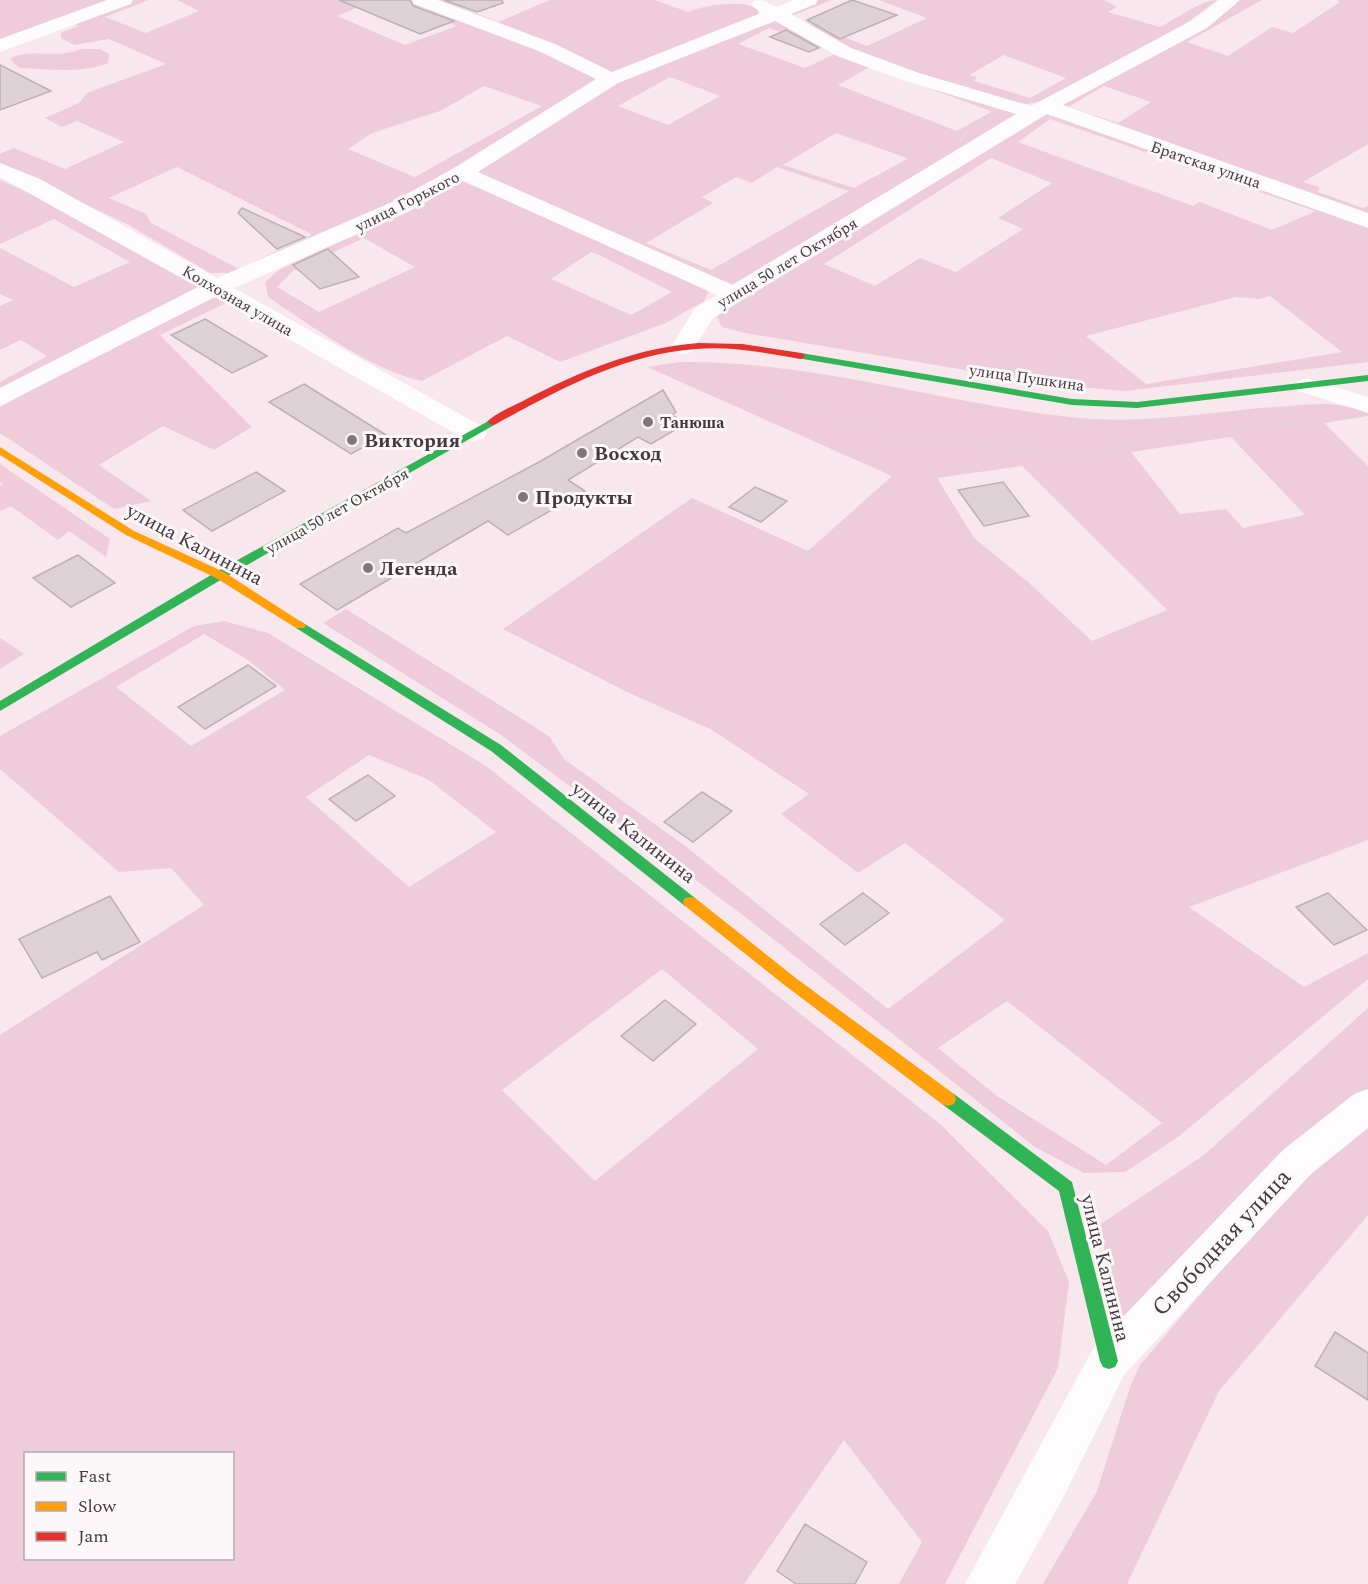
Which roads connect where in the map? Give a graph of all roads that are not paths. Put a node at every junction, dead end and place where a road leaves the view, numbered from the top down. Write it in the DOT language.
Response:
graph roads {
  1 [pos="124,0"];
  2 [pos="421,0"];
  3 [pos="751,0"];
  4 [pos="809,0"];
  5 [pos="1232,0"];
  6 [pos="776,13"];
  7 [pos="0,46"];
  8 [pos="611,79"];
  9 [pos="1039,110"];
  10 [pos="0,170"];
  11 [pos="462,173"];
  12 [pos="1368,221"];
  13 [pos="217,287"];
  14 [pos="734,294"];
  15 [pos="683,347"];
  16 [pos="1368,378"];
  17 [pos="1307,386"];
  18 [pos="0,398"];
  19 [pos="1368,405"];
  20 [pos="474,433"];
  21 [pos="0,450"];
  22 [pos="220,575"];
  23 [pos="0,707"];
  24 [pos="1368,1105"];
  25 [pos="1109,1361"];
  26 [pos="988,1584"];
  1 -- 7 [label="street"];
  2 -- 8 [label="street"];
  3 -- 6 [label="street, Братская улица"];
  4 -- 6 [label="street, улица Горького"];
  5 -- 9 [label="street, улица 50 лет Октября"];
  6 -- 8 [label="street, улица Горького"];
  6 -- 9 [label="street, Братская улица"];
  8 -- 11 [label="street, улица Горького"];
  9 -- 12 [label="street, Братская улица"];
  9 -- 14 [label="street, улица 50 лет Октября"];
  10 -- 13 [label="street, Колхозная улица"];
  11 -- 13 [label="street, улица Горького"];
  11 -- 14 [label="street"];
  13 -- 18 [label="street, улица Горького"];
  13 -- 20 [label="street, Колхозная улица"];
  14 -- 15 [label="street, улица 50 лет Октября"];
  15 -- 17 [label="main road, улица Пушкина"];
  15 -- 20 [label="main road, улица 50 лет Октября"];
  16 -- 17 [label="main road, улица Пушкина"];
  17 -- 19 [label="street"];
  20 -- 22 [label="main road, улица 50 лет Октября"];
  21 -- 22 [label="main road, улица Калинина"];
  22 -- 23 [label="main road, улица 50 лет Октября"];
  22 -- 25 [label="main road, улица Калинина"];
  24 -- 25 [label="street, Свободная улица"];
  25 -- 26 [label="street, Свободная улица"];
}
